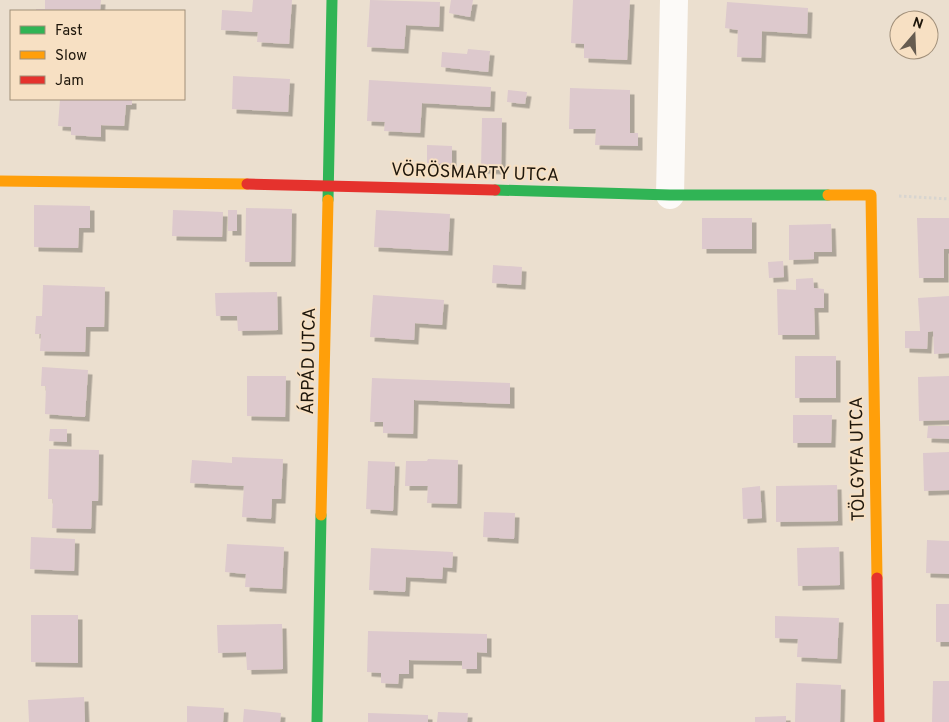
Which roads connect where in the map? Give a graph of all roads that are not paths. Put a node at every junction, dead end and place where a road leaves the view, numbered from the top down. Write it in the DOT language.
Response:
graph roads {
  1 [pos="332,0"];
  2 [pos="674,0"];
  3 [pos="0,181"];
  4 [pos="329,185"];
  5 [pos="670,194"];
  6 [pos="870,195"];
  7 [pos="317,722"];
  8 [pos="879,722"];
  1 -- 4 [label="street, ÁRPÁD UTCA"];
  2 -- 5 [label="street"];
  3 -- 4 [label="street, VÖRÖSMARTY UTCA"];
  4 -- 5 [label="street, VÖRÖSMARTY UTCA"];
  4 -- 7 [label="street, ÁRPÁD UTCA"];
  5 -- 6 [label="street, VÖRÖSMARTY UTCA"];
  6 -- 8 [label="street, TÖLGYFA UTCA"];
}
